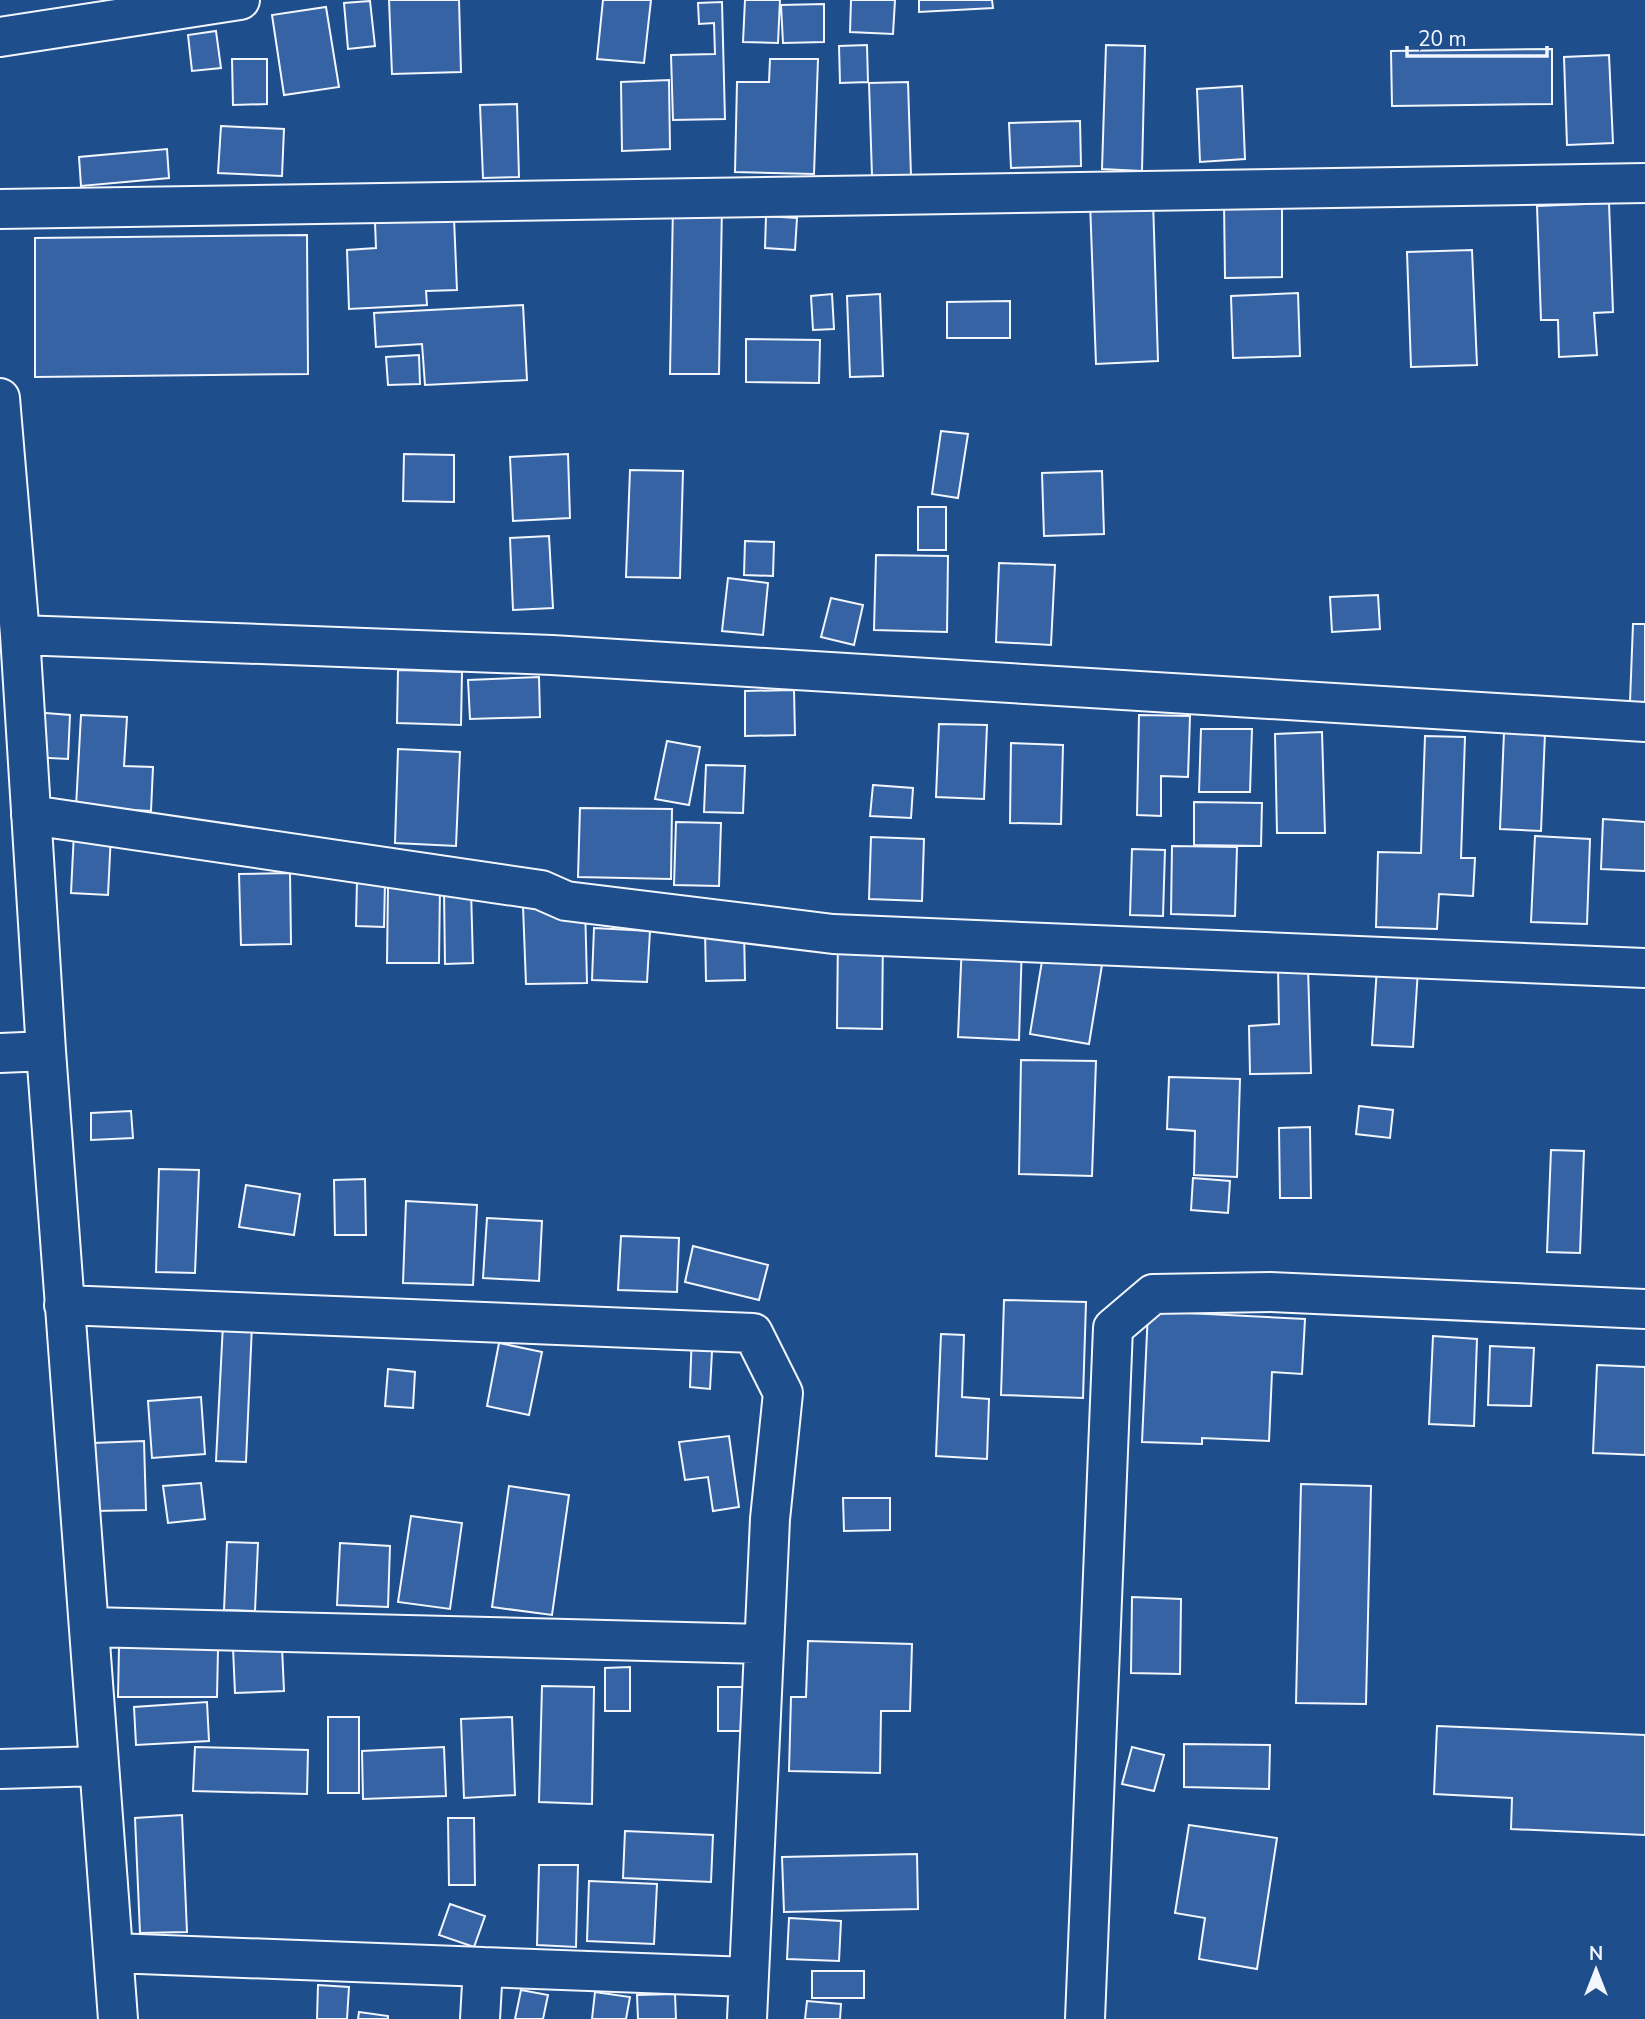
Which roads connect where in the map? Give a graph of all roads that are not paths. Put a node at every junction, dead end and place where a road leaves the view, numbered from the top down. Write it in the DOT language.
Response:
graph roads {
  1 [pos="240,0"];
  2 [pos="0,37"];
  3 [pos="1645,183"];
  4 [pos="0,209"];
  5 [pos="0,398"];
  6 [pos="20,635"];
  7 [pos="1645,722"];
  8 [pos="31,815"];
  9 [pos="1645,968"];
  10 [pos="46,1051"];
  11 [pos="0,1053"];
  12 [pos="64,1306"];
  13 [pos="1645,1309"];
  14 [pos="90,1627"];
  15 [pos="764,1644"];
  16 [pos="99,1766"];
  17 [pos="0,1769"];
  18 [pos="113,1953"];
  19 [pos="484,1967"];
  20 [pos="749,1977"];
  21 [pos="118,2019"];
  22 [pos="480,2019"];
  23 [pos="747,2019"];
  24 [pos="1085,2019"];
  1 -- 2 [label="street"];
  3 -- 4 [label="street"];
  5 -- 6 [label="street"];
  6 -- 7 [label="street"];
  6 -- 8 [label="street"];
  8 -- 9 [label="street"];
  8 -- 10 [label="street"];
  10 -- 11 [label="street"];
  10 -- 12 [label="street"];
  12 -- 14 [label="street"];
  12 -- 15 [label="street"];
  13 -- 24 [label="street"];
  14 -- 15 [label="street"];
  14 -- 16 [label="street"];
  15 -- 20 [label="street"];
  16 -- 17 [label="street"];
  16 -- 18 [label="street"];
  18 -- 19 [label="street"];
  18 -- 21 [label="street"];
  19 -- 20 [label="street"];
  19 -- 22 [label="street"];
  20 -- 23 [label="street"];
}
